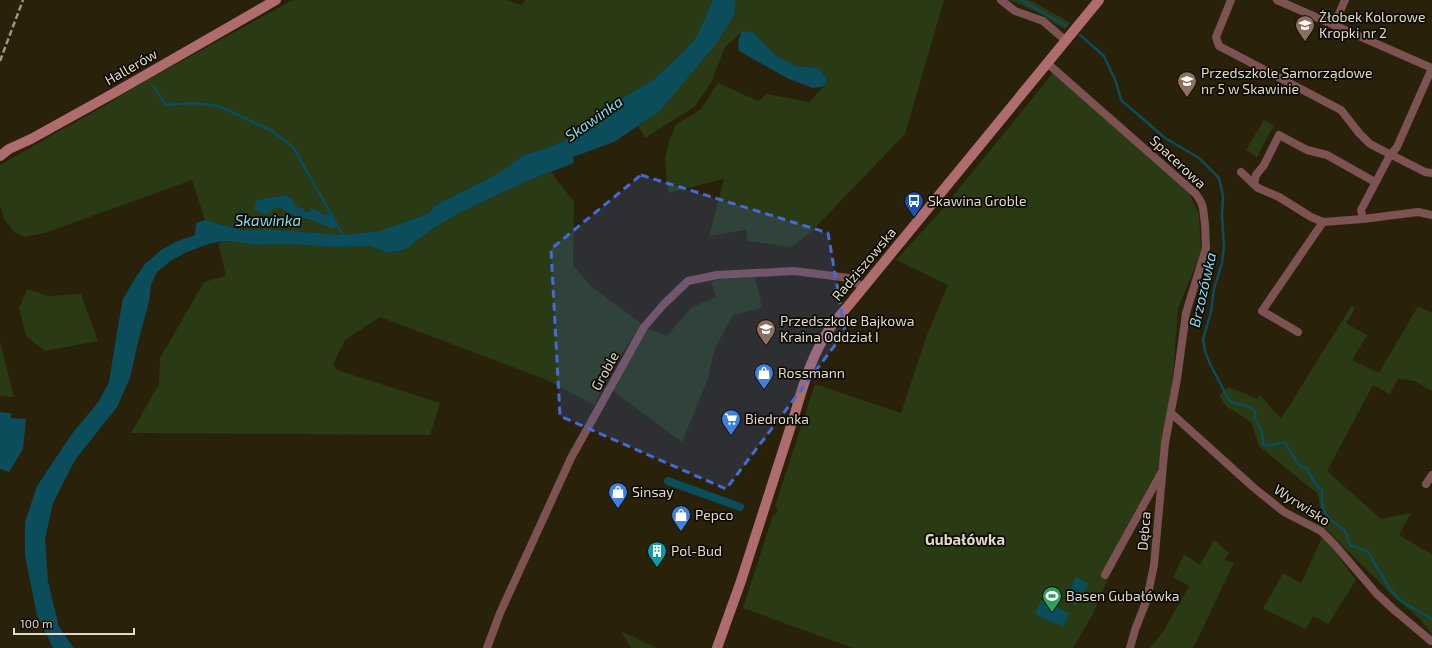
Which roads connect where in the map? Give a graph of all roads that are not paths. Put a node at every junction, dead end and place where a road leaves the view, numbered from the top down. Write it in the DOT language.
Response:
graph roads {
  1 [pos="276,0"];
  2 [pos="1001,0"];
  3 [pos="1099,0"];
  4 [pos="1231,0"];
  5 [pos="1277,0"];
  6 [pos="1345,0"];
  7 [pos="1334,25"];
  8 [pos="1065,40"];
  9 [pos="1047,63"];
  10 [pos="1432,68"];
  11 [pos="1392,154"];
  12 [pos="0,156"];
  13 [pos="1241,172"];
  14 [pos="1432,173"];
  15 [pos="1376,182"];
  16 [pos="1254,184"];
  17 [pos="1432,215"];
  18 [pos="1362,219"];
  19 [pos="1323,222"];
  20 [pos="864,288"];
  21 [pos="1298,332"];
  22 [pos="1171,413"];
  23 [pos="1162,471"];
  24 [pos="1432,475"];
  25 [pos="1426,484"];
  26 [pos="1105,575"];
  27 [pos="1431,641"];
  28 [pos="486,648"];
  29 [pos="717,648"];
  30 [pos="1130,648"];
  1 -- 12 [label="street, Hallerów"];
  2 -- 8 [label="street"];
  3 -- 8 [label="street, Radziszowska"];
  4 -- 11 [label="street"];
  5 -- 7 [label="street"];
  6 -- 7 [label="street"];
  7 -- 10 [label="street"];
  8 -- 9 [label="street, Radziszowska"];
  9 -- 20 [label="street, Radziszowska"];
  9 -- 22 [label="street, Spacerowa"];
  10 -- 11 [label="street"];
  11 -- 14 [label="street"];
  11 -- 15 [label="street"];
  13 -- 16 [label="street"];
  15 -- 16 [label="street"];
  15 -- 18 [label="street"];
  16 -- 19 [label="street"];
  17 -- 18 [label="street"];
  18 -- 19 [label="street"];
  19 -- 21 [label="street"];
  20 -- 28 [label="street, Groble"];
  20 -- 29 [label="street, Radziszowska"];
  22 -- 23 [label="street, Dębca"];
  22 -- 27 [label="street, Wyrwisko"];
  23 -- 26 [label="street"];
  23 -- 30 [label="street, Dębca"];
  24 -- 25 [label="street"];
}
